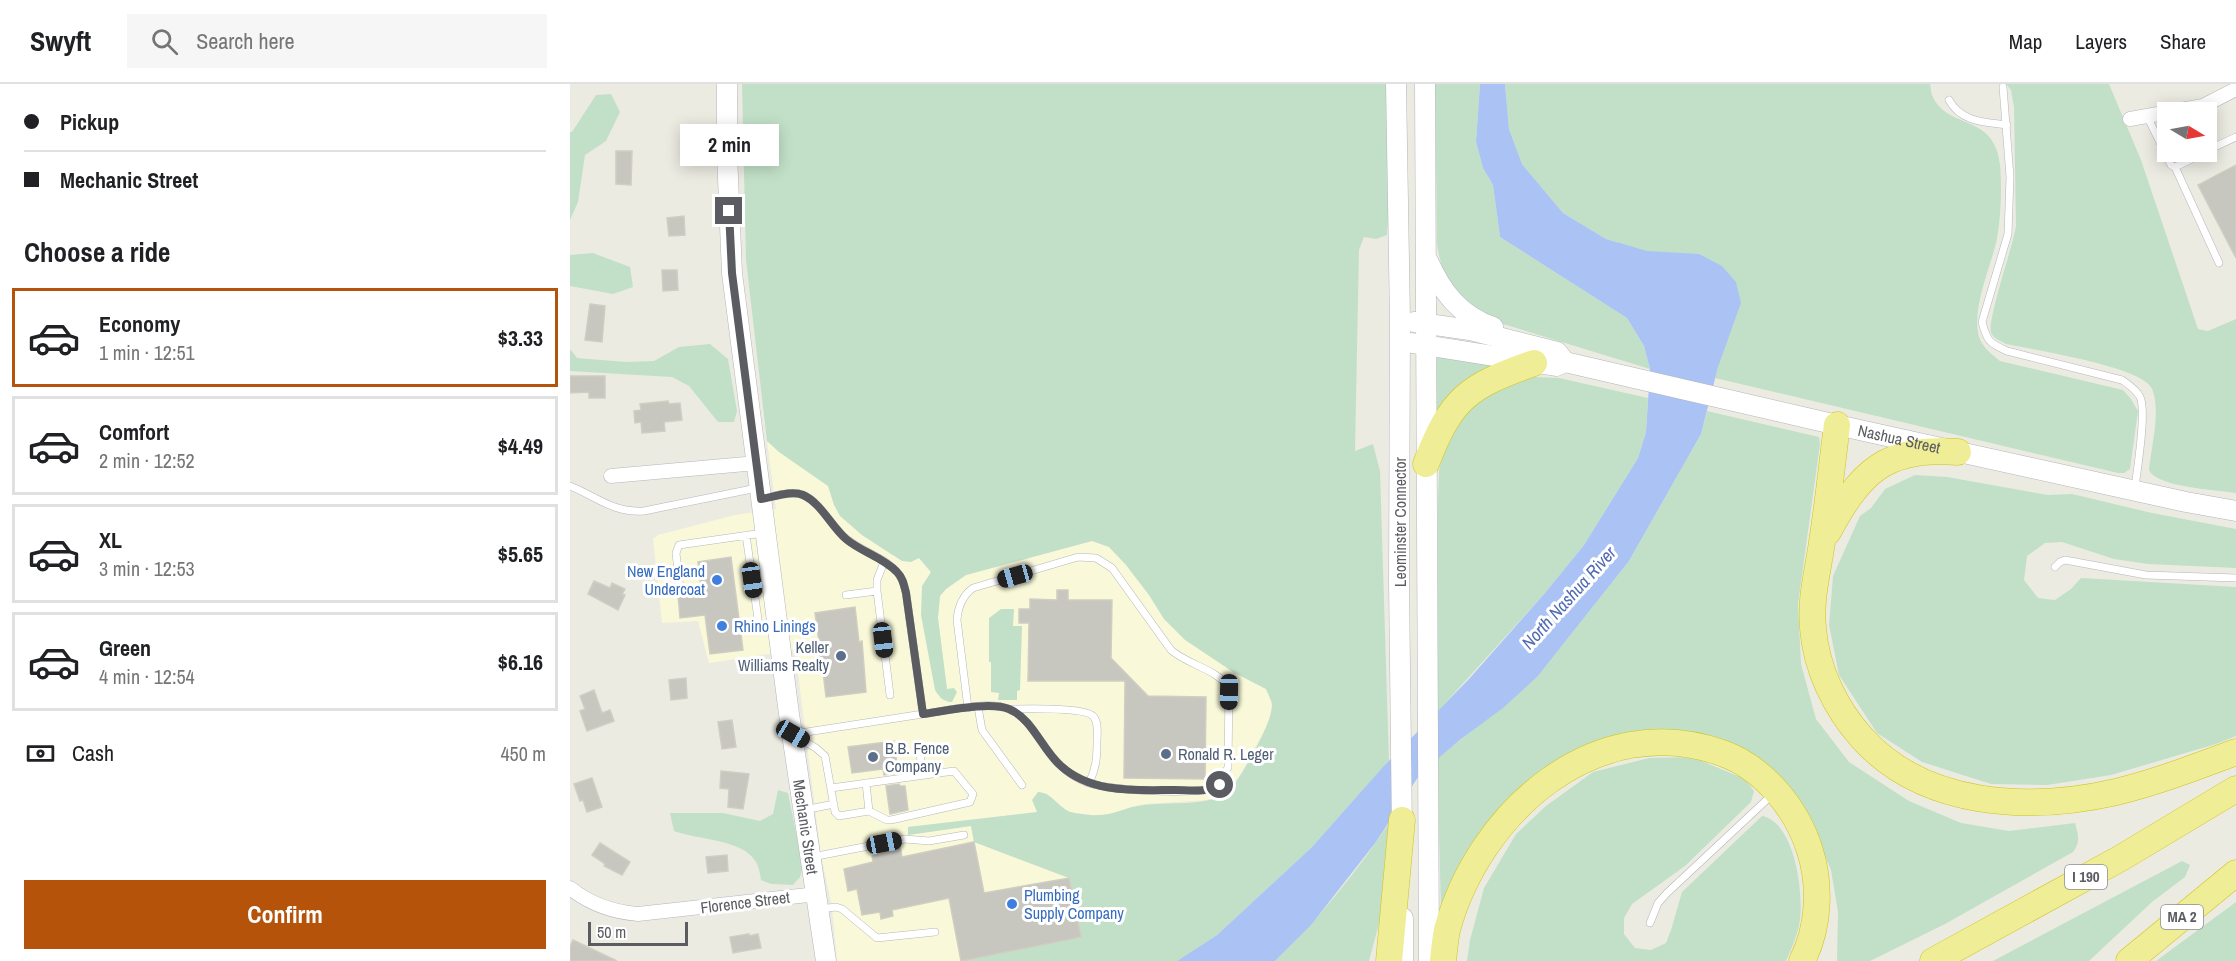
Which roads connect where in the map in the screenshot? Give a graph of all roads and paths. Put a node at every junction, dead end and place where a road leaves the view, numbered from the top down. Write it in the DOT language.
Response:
graph roads {
  1 [pos="727,84"];
  2 [pos="1396,84"];
  3 [pos="1425,84"];
  4 [pos="2003,87"];
  5 [pos="2236,89"];
  6 [pos="1949,100"];
  7 [pos="2147,116"];
  8 [pos="2130,119"];
  9 [pos="2007,125"];
  10 [pos="2236,137"];
  11 [pos="2217,146"];
  12 [pos="2185,162"];
  13 [pos="2175,167"];
  14 [pos="1425,256"];
  15 [pos="2219,263"];
  16 [pos="1400,320"];
  17 [pos="1425,323"];
  18 [pos="1400,343"];
  19 [pos="1425,344"];
  20 [pos="1561,357"];
  21 [pos="1534,363"];
  22 [pos="1837,425"];
  23 [pos="1958,452"];
  24 [pos="757,463"];
  25 [pos="1426,464"];
  26 [pos="611,476"];
  27 [pos="570,486"];
  28 [pos="2134,491"];
  29 [pos="761,493"];
  30 [pos="2236,511"];
  31 [pos="766,532"];
  32 [pos="746,535"];
  33 [pos="1822,543"];
  34 [pos="884,562"];
  35 [pos="2055,567"];
  36 [pos="2236,578"];
  37 [pos="680,589"];
  38 [pos="877,591"];
  39 [pos="846,596"];
  40 [pos="778,627"];
  41 [pos="890,695"];
  42 [pos="978,707"];
  43 [pos="968,708"];
  44 [pos="1008,708"];
  45 [pos="923,714"];
  46 [pos="793,734"];
  47 [pos="919,748"];
  48 [pos="2236,752"];
  49 [pos="923,775"];
  50 [pos="866,783"];
  51 [pos="1089,783"];
  52 [pos="1022,785"];
  53 [pos="831,788"];
  54 [pos="2236,789"];
  55 [pos="1775,791"];
  56 [pos="834,804"];
  57 [pos="804,810"];
  58 [pos="870,811"];
  59 [pos="1402,820"];
  60 [pos="964,835"];
  61 [pos="812,857"];
  62 [pos="2236,873"];
  63 [pos="570,888"];
  64 [pos="1400,890"];
  65 [pos="818,901"];
  66 [pos="1650,923"];
  67 [pos="935,932"];
  68 [pos="826,961"];
  69 [pos="1389,961"];
  70 [pos="1404,961"];
  71 [pos="1429,961"];
  72 [pos="1443,961"];
  73 [pos="1802,961"];
  74 [pos="1933,961"];
  75 [pos="2129,961"];
  1 -- 24 [label="main road, Mechanic Street"];
  2 -- 16 [label="main road, Leominster Connector"];
  3 -- 14 [label="main road, Leominster Connector"];
  4 -- 9 [label="lane"];
  5 -- 7 [label="street"];
  6 -- 9 [label="lane"];
  7 -- 8 [label="street"];
  7 -- 13 [label="lane"];
  9 -- 28 [label="lane"];
  10 -- 11 [label="lane"];
  12 -- 13 [label="lane"];
  13 -- 15 [label="lane"];
  14 -- 17 [label="main road, Leominster Connector"];
  14 -- 20 [label="main road"];
  16 -- 17 [label="main road, Nashua Street"];
  16 -- 18 [label="main road, Leominster Connector"];
  17 -- 19 [label="main road, Leominster Connector"];
  17 -- 20 [label="main road, Nashua Street"];
  18 -- 19 [label="main road, Nashua Street"];
  18 -- 59 [label="main road, Leominster Connector"];
  19 -- 21 [label="main road, Nashua Street"];
  19 -- 25 [label="main road, Leominster Connector"];
  20 -- 21 [label="main road, Nashua Street"];
  20 -- 22 [label="main road, Nashua Street"];
  21 -- 25 [label="highway"];
  22 -- 23 [label="main road, Nashua Street"];
  22 -- 33 [label="highway"];
  23 -- 28 [label="main road, Nashua Street"];
  23 -- 33 [label="highway"];
  24 -- 26 [label="street"];
  24 -- 29 [label="main road, Mechanic Street"];
  25 -- 71 [label="main road, Leominster Connector"];
  27 -- 29 [label="lane"];
  28 -- 30 [label="main road, Nashua Street"];
  29 -- 31 [label="main road, Mechanic Street"];
  29 -- 34 [label="lane"];
  31 -- 32 [label="lane"];
  31 -- 40 [label="main road, Mechanic Street"];
  32 -- 37 [label="lane"];
  32 -- 40 [label="lane"];
  33 -- 48 [label="highway"];
  34 -- 38 [label="lane"];
  34 -- 45 [label="lane"];
  35 -- 36 [label="lane"];
  38 -- 39 [label="lane"];
  38 -- 41 [label="lane"];
  40 -- 46 [label="main road, Mechanic Street"];
  42 -- 43 [label="lane"];
  42 -- 44 [label="lane"];
  42 -- 52 [label="lane"];
  43 -- 45 [label="lane"];
  43 -- 51 [label="lane"];
  44 -- 51 [label="lane"];
  44 -- 51 [label="lane"];
  45 -- 46 [label="lane"];
  46 -- 53 [label="lane"];
  46 -- 57 [label="main road, Mechanic Street"];
  47 -- 49 [label="lane"];
  49 -- 50 [label="lane"];
  49 -- 58 [label="lane"];
  50 -- 53 [label="lane"];
  50 -- 58 [label="lane"];
  53 -- 56 [label="lane"];
  54 -- 74 [label="highway, I 190"];
  55 -- 66 [label="lane"];
  55 -- 72 [label="highway"];
  55 -- 73 [label="highway"];
  56 -- 57 [label="lane"];
  56 -- 58 [label="lane"];
  57 -- 61 [label="main road, Mechanic Street"];
  59 -- 64 [label="highway"];
  60 -- 61 [label="lane"];
  61 -- 65 [label="main road, Mechanic Street"];
  62 -- 75 [label="highway, MA 2"];
  63 -- 65 [label="street, Florence Street"];
  64 -- 69 [label="highway"];
  64 -- 70 [label="main road"];
  65 -- 67 [label="lane"];
  65 -- 68 [label="main road, Mechanic Street"];
}
